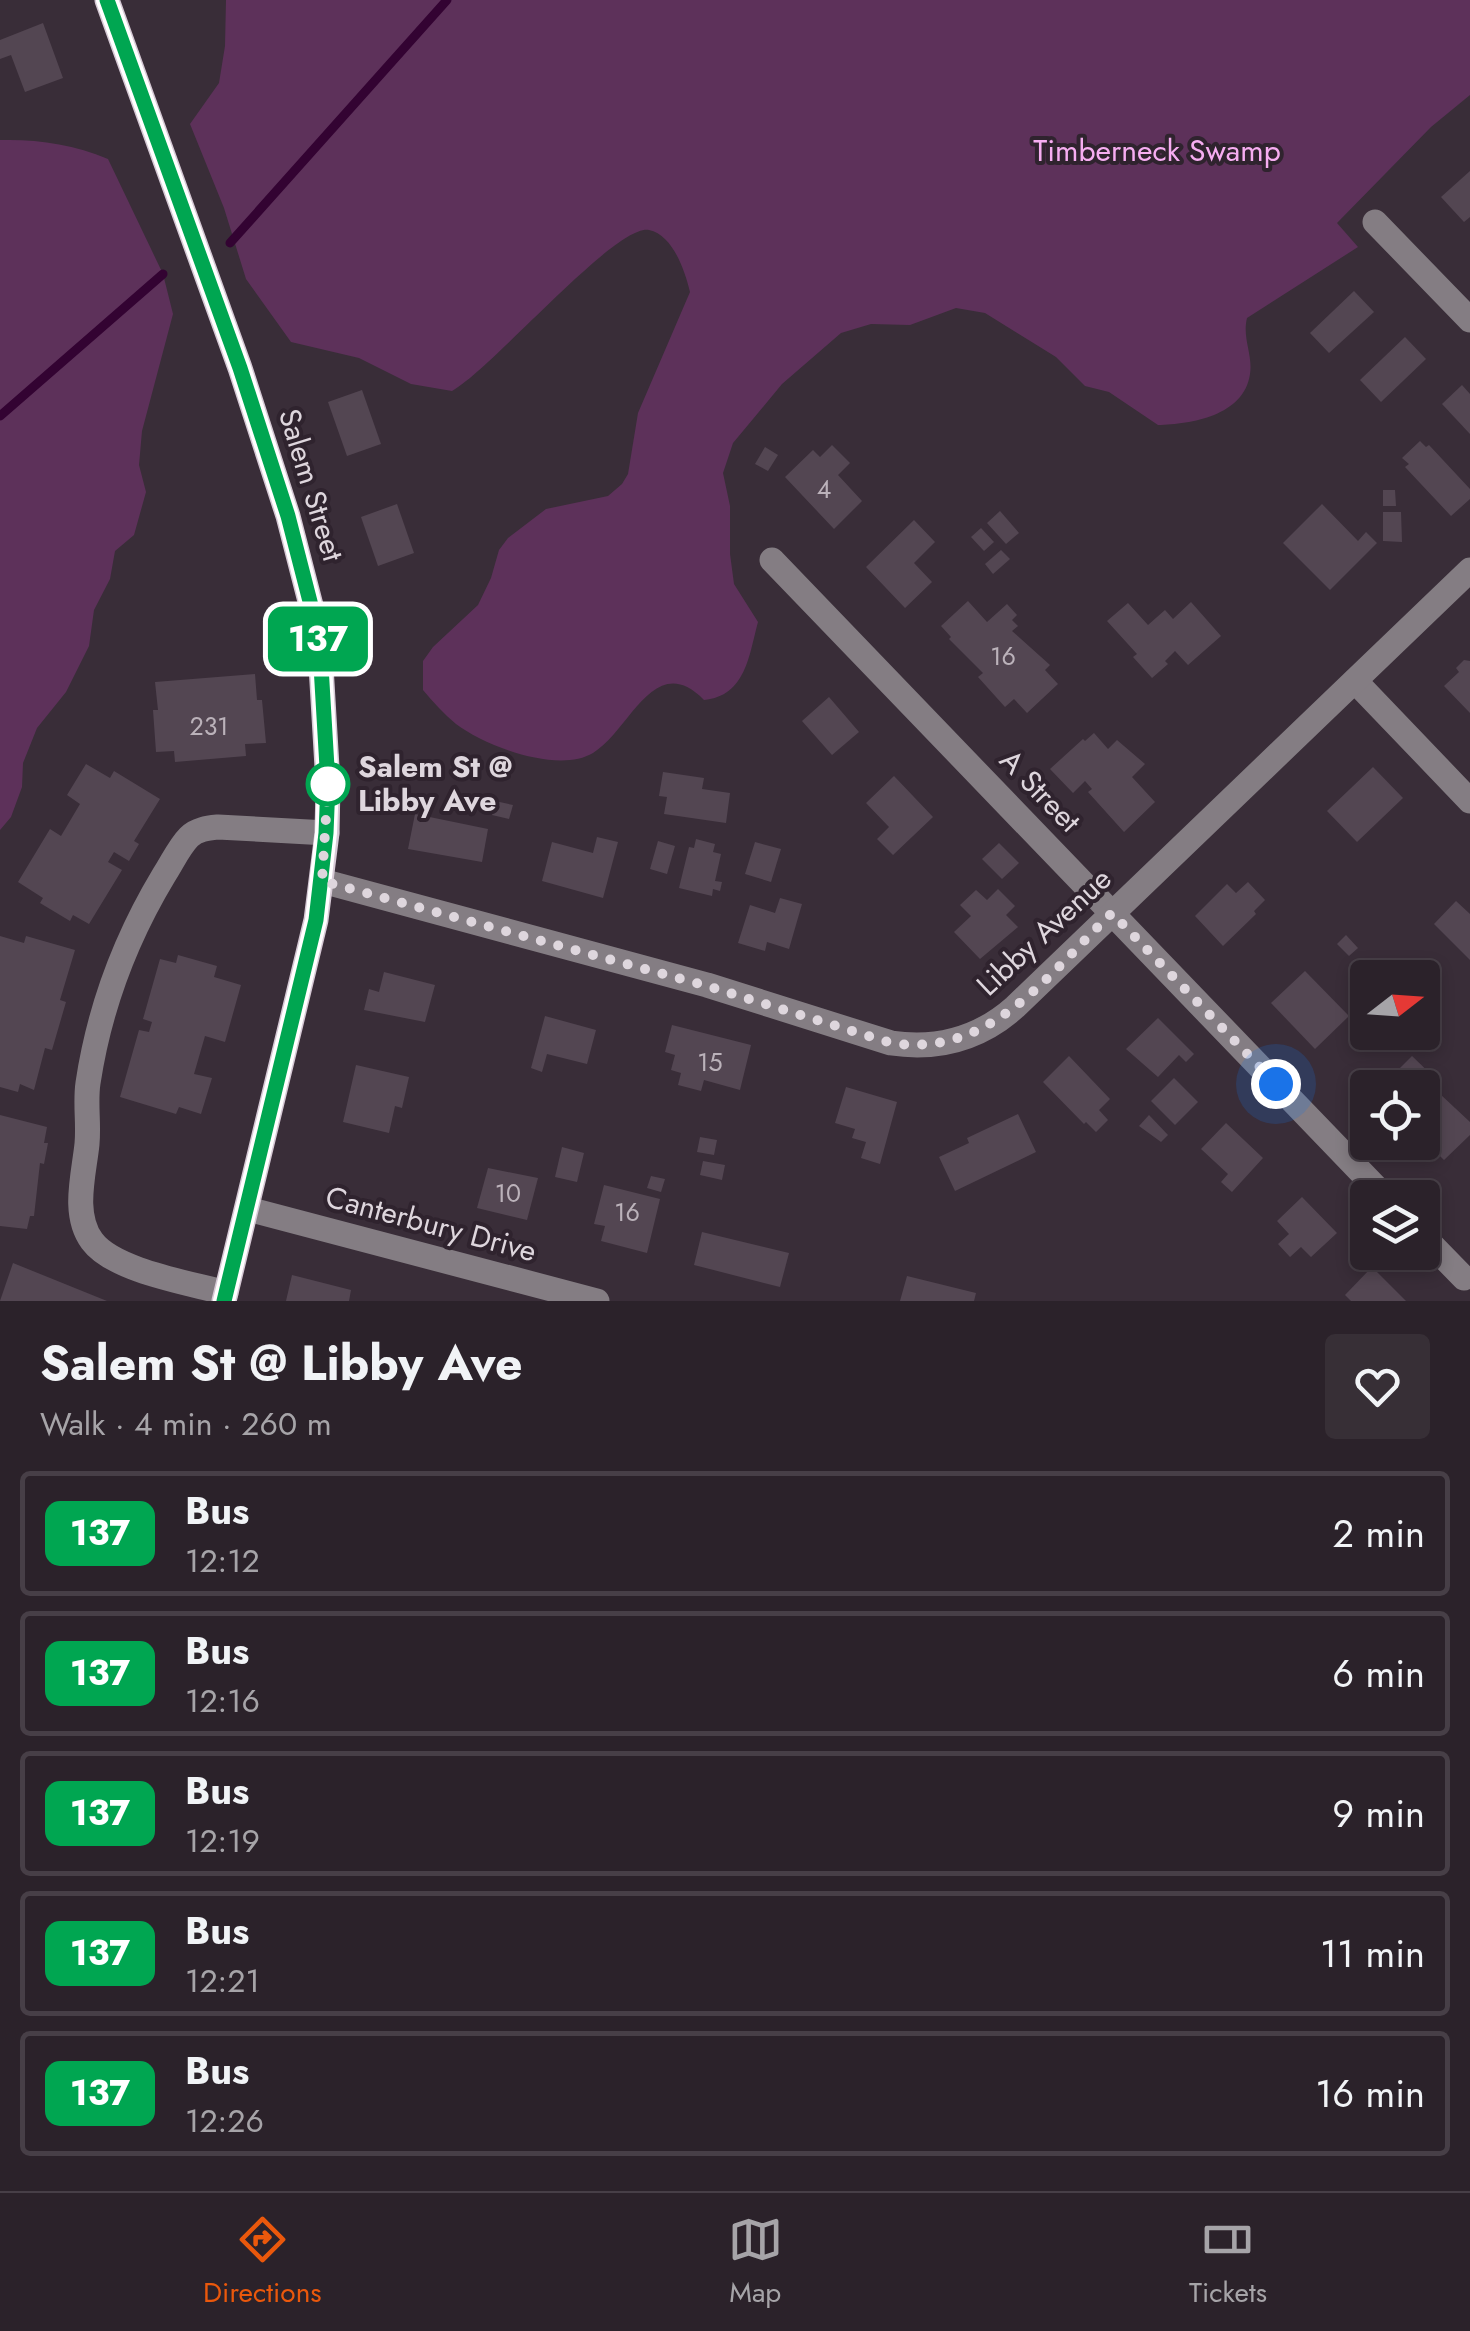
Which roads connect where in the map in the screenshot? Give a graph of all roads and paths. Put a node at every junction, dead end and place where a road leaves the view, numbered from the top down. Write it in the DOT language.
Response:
graph roads {
  1 [pos="107,0"];
  2 [pos="1376,222"];
  3 [pos="1470,320"];
  4 [pos="772,560"];
  5 [pos="1470,570"];
  6 [pos="1355,680"];
  7 [pos="1470,801"];
  8 [pos="326,833"];
  9 [pos="322,881"];
  10 [pos="1112,913"];
  11 [pos="1369,1180"];
  12 [pos="248,1209"];
  13 [pos="1440,1253"];
  14 [pos="1464,1278"];
  15 [pos="225,1297"];
  16 [pos="598,1301"];
  1 -- 8 [label="main road, Salem Street"];
  2 -- 3 [label="street"];
  4 -- 10 [label="street, A Street"];
  5 -- 6 [label="street, Libby Avenue"];
  6 -- 7 [label="street"];
  6 -- 10 [label="street, Libby Avenue"];
  8 -- 9 [label="main road, Salem Street"];
  8 -- 15 [label="street"];
  9 -- 10 [label="street, Libby Avenue"];
  9 -- 12 [label="main road, Salem Street"];
  10 -- 11 [label="street, A Street"];
  12 -- 15 [label="main road, Salem Street"];
  12 -- 16 [label="street, Canterbury Drive"];
  13 -- 14 [label="street"];
}
